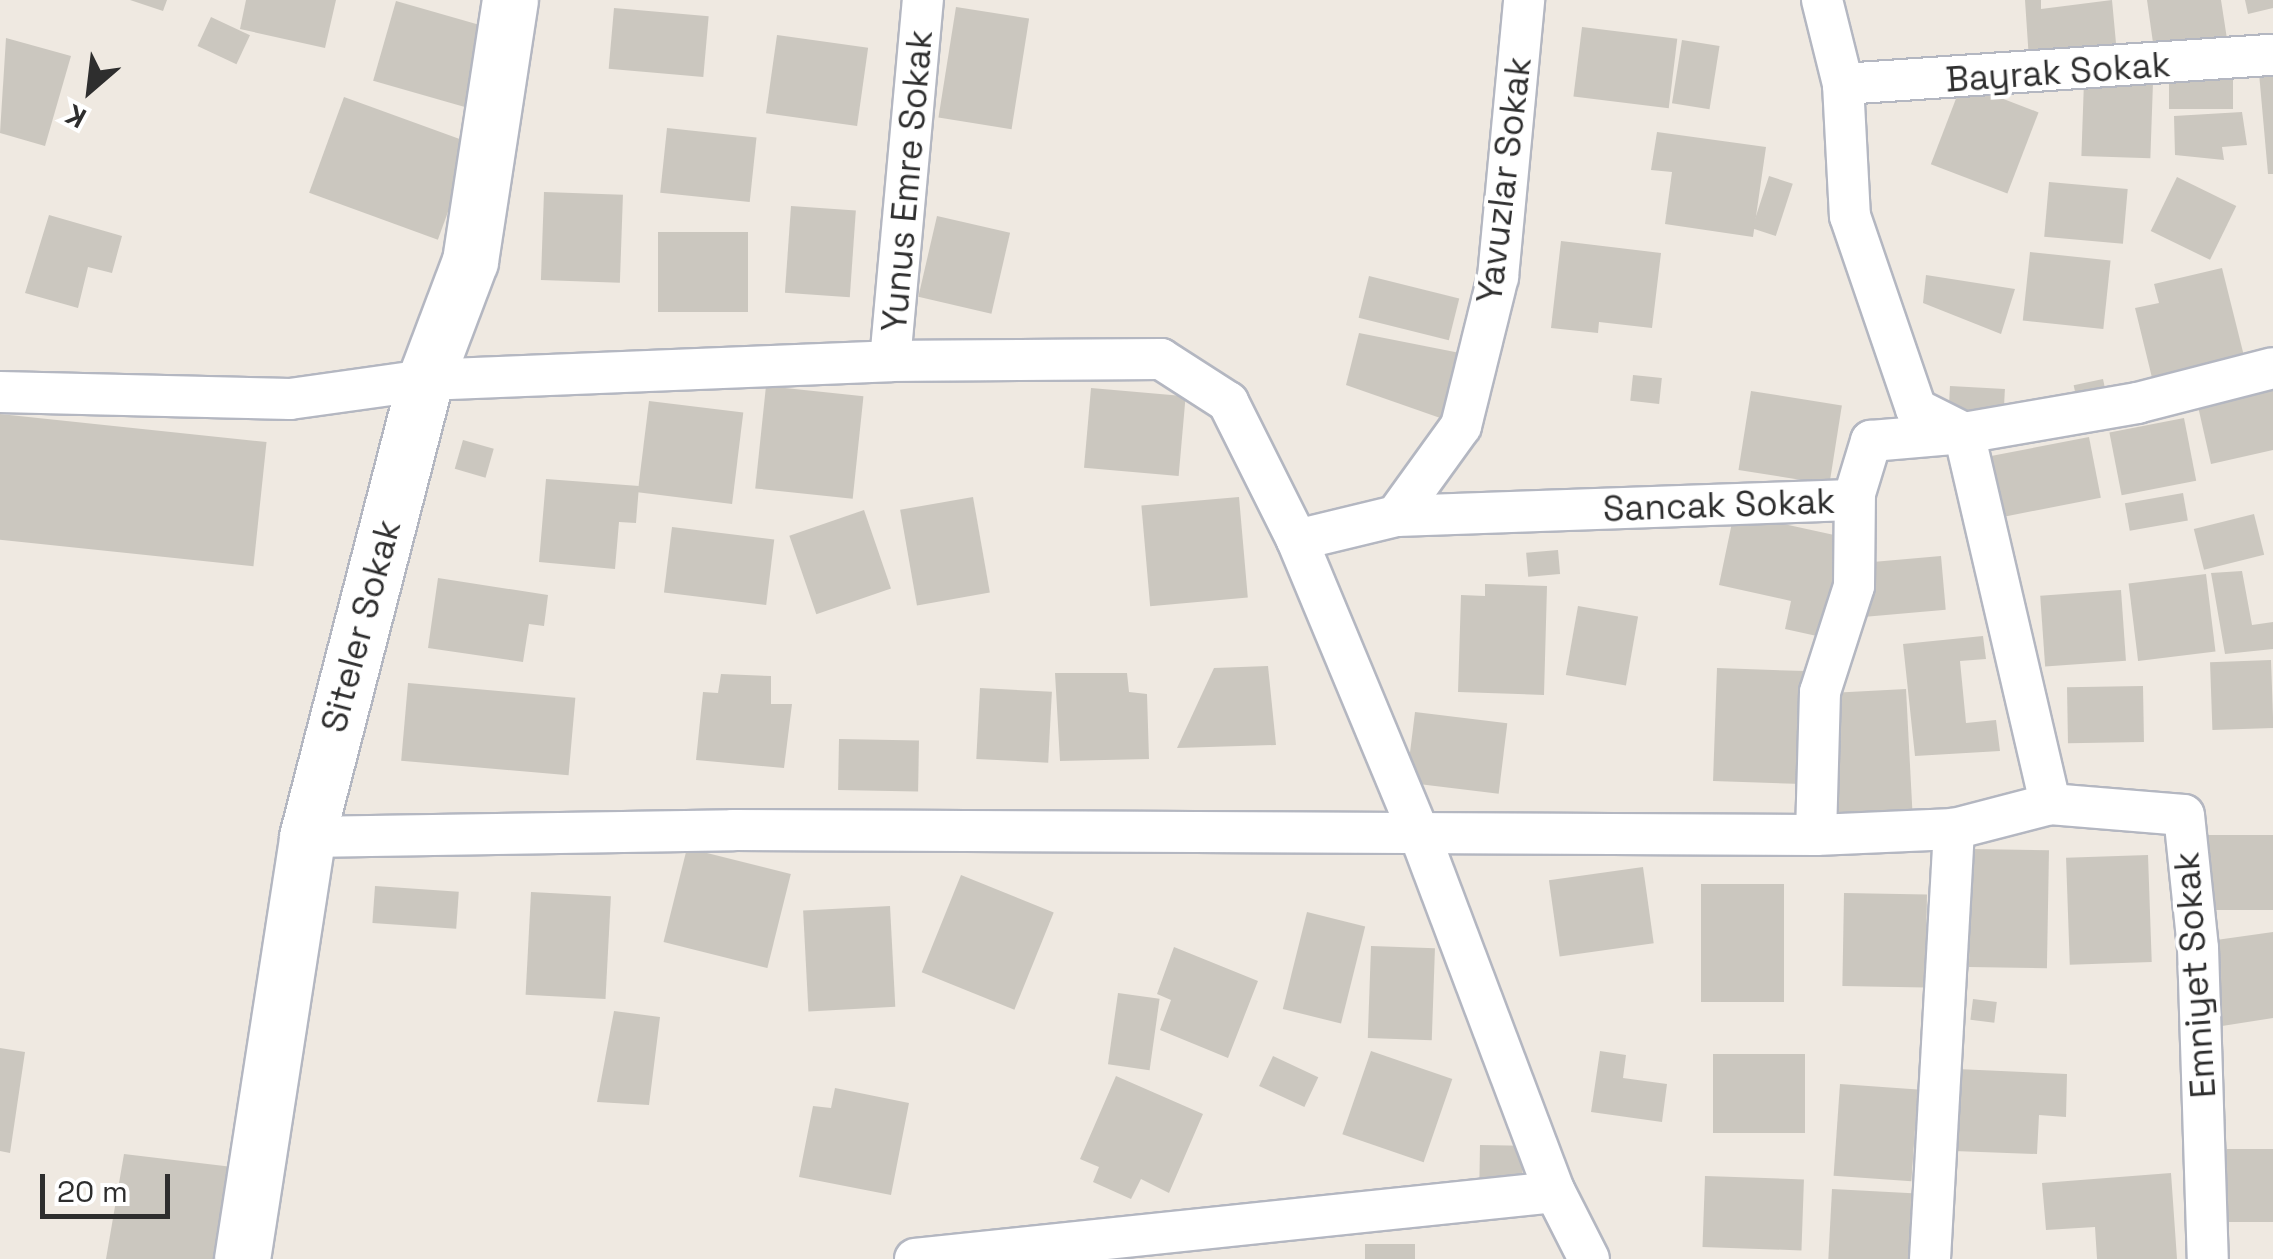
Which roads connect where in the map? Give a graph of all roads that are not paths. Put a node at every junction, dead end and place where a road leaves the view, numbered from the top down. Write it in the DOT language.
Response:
graph roads {
  1 [pos="510,0"];
  2 [pos="923,0"];
  3 [pos="1524,0"];
  4 [pos="1822,0"];
  5 [pos="2273,56"];
  6 [pos="1842,84"];
  7 [pos="890,361"];
  8 [pos="2273,368"];
  9 [pos="425,380"];
  10 [pos="0,392"];
  11 [pos="1964,433"];
  12 [pos="1855,494"];
  13 [pos="1396,516"];
  14 [pos="1296,540"];
  15 [pos="2050,804"];
  16 [pos="1954,829"];
  17 [pos="1419,834"];
  18 [pos="1816,835"];
  19 [pos="306,837"];
  20 [pos="1555,1192"];
  21 [pos="242,1259"];
  22 [pos="915,1259"];
  23 [pos="1589,1259"];
  24 [pos="1930,1259"];
  25 [pos="2208,1259"];
  1 -- 9 [label="street, Siteler Sokak"];
  2 -- 7 [label="street, Yunus Emre Sokak"];
  3 -- 13 [label="street, Yavuzlar Sokak"];
  4 -- 6 [label="street"];
  5 -- 6 [label="street, Bayrak Sokak"];
  6 -- 11 [label="street"];
  7 -- 9 [label="street"];
  7 -- 14 [label="street"];
  8 -- 11 [label="street, Sancak Sokak"];
  9 -- 10 [label="street"];
  9 -- 19 [label="street, Siteler Sokak"];
  11 -- 12 [label="street, Sancak Sokak"];
  11 -- 15 [label="street"];
  12 -- 13 [label="street, Sancak Sokak"];
  12 -- 18 [label="street"];
  13 -- 14 [label="street, Sancak Sokak"];
  14 -- 17 [label="street"];
  15 -- 16 [label="street, Emniyet Sokak"];
  15 -- 25 [label="street, Emniyet Sokak"];
  16 -- 18 [label="street, Emniyet Sokak"];
  16 -- 24 [label="street"];
  17 -- 18 [label="street, Emniyet Sokak"];
  17 -- 19 [label="street, Emniyet Sokak"];
  17 -- 20 [label="street"];
  19 -- 21 [label="street, Siteler Sokak"];
  20 -- 22 [label="street"];
  20 -- 23 [label="street"];
}
